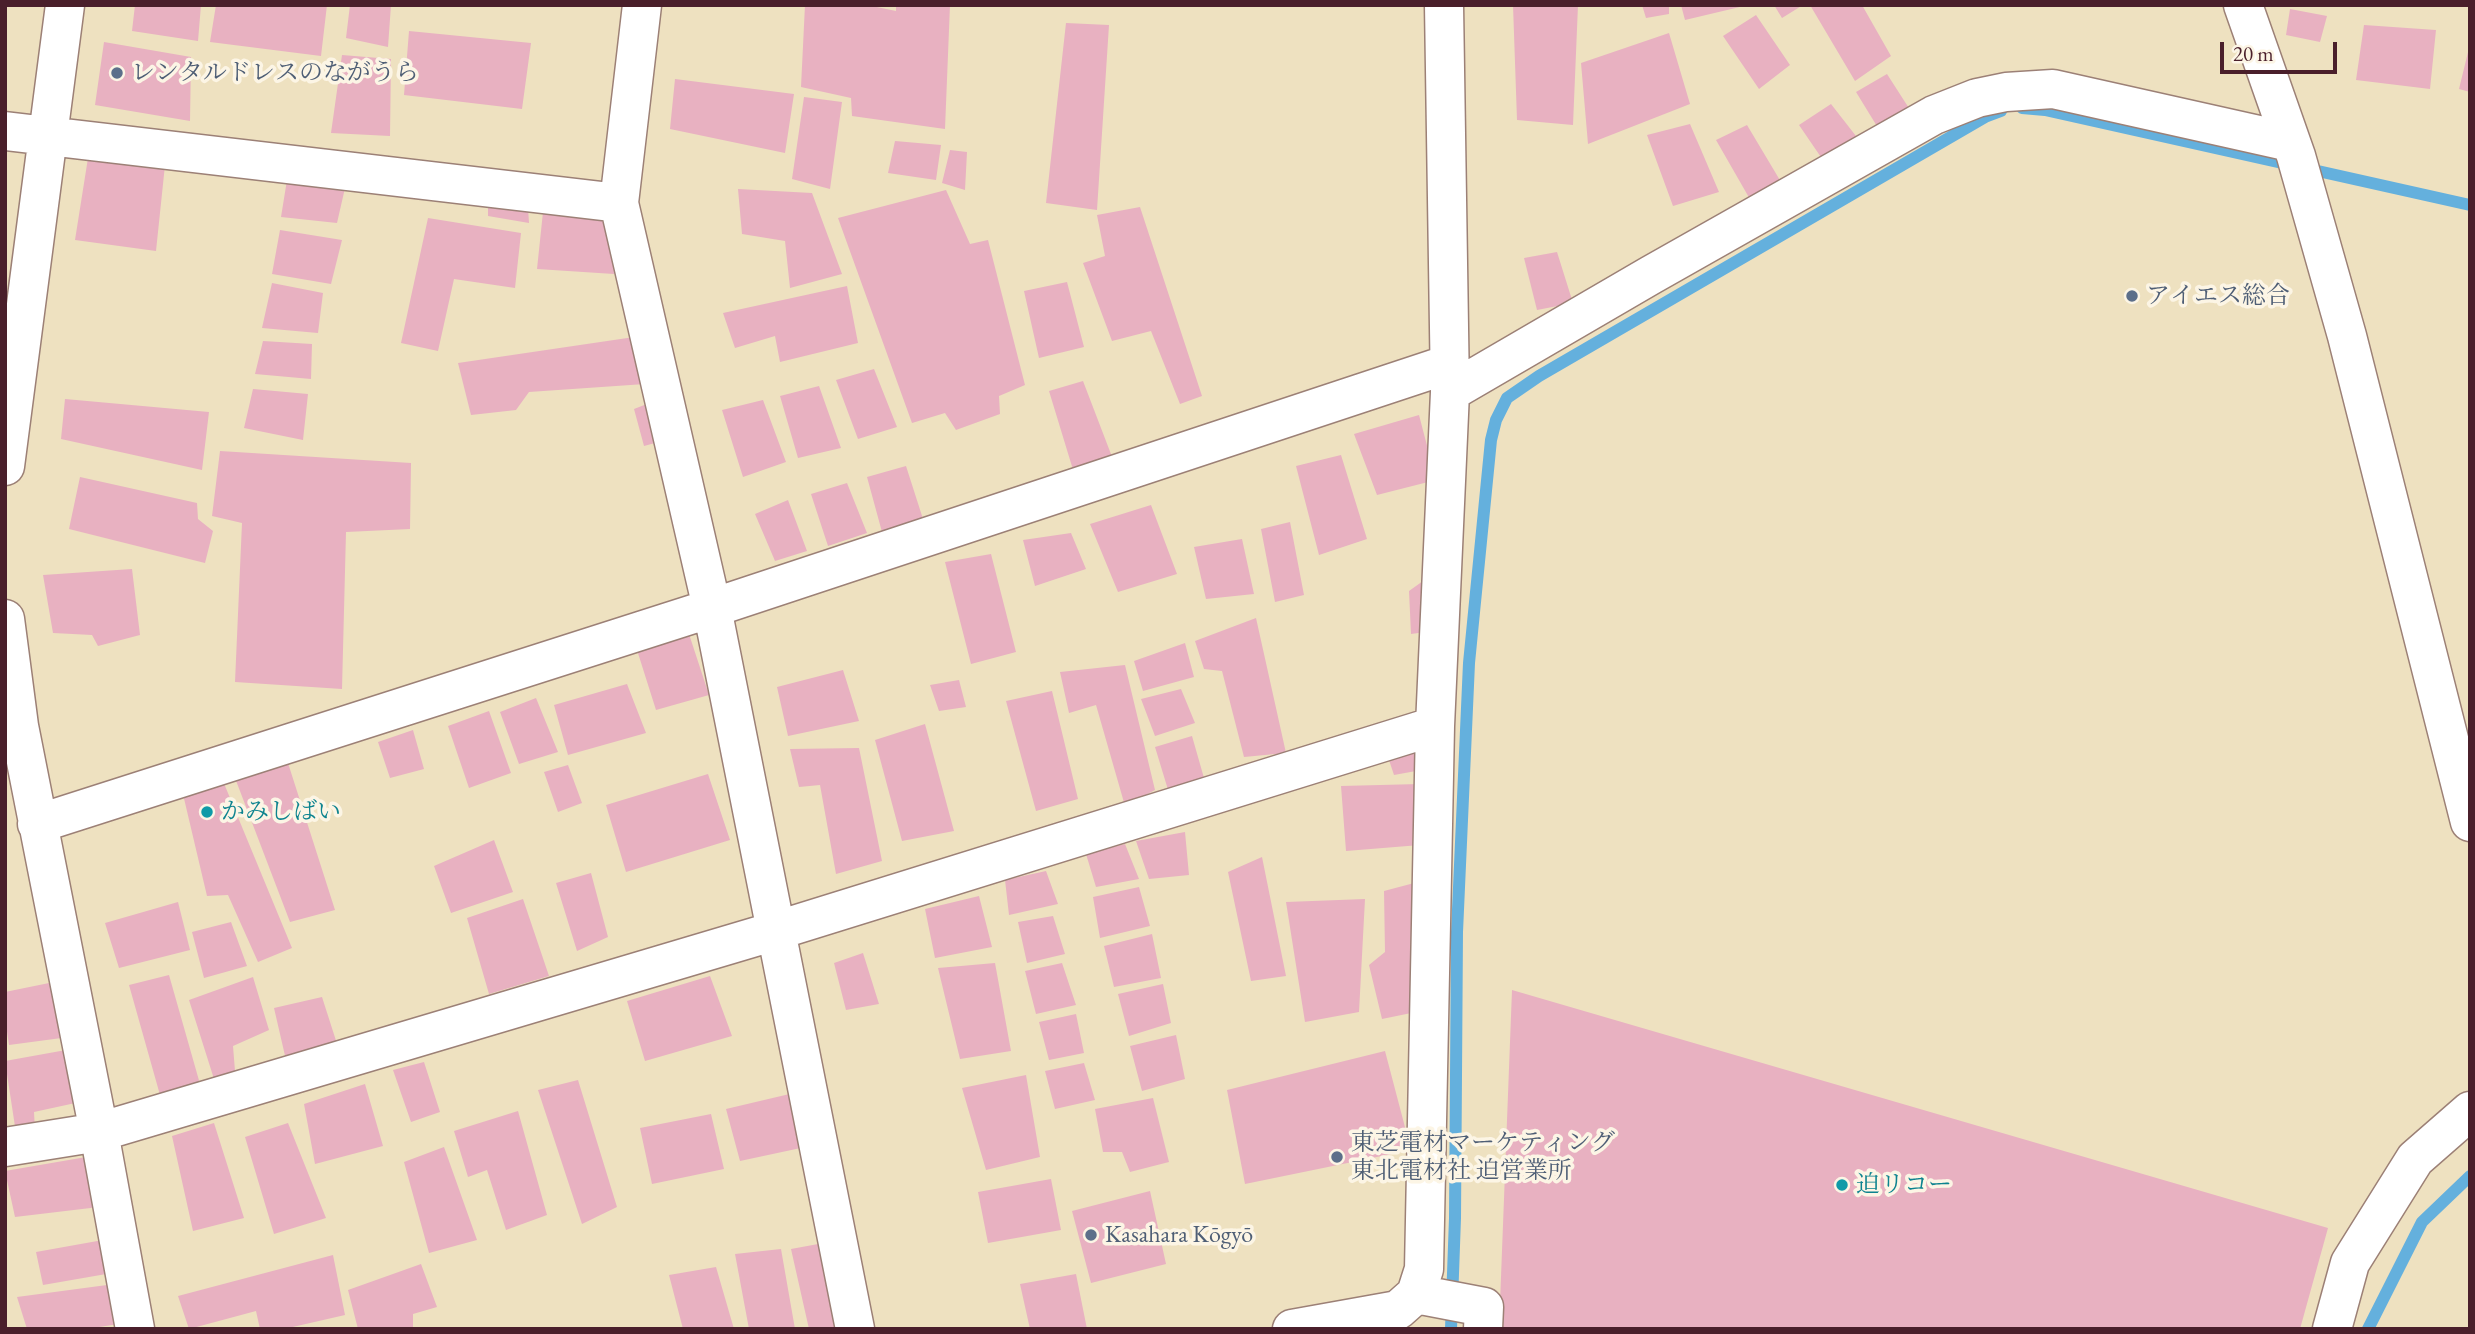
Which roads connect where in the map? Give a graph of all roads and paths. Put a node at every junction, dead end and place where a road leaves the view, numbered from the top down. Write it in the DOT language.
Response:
graph roads {
  1 [pos="65,5"];
  2 [pos="642,5"];
  3 [pos="1444,5"];
  4 [pos="2243,5"];
  5 [pos="5,131"];
  6 [pos="49,135"];
  7 [pos="2297,159"];
  8 [pos="619,203"];
  9 [pos="1450,378"];
  10 [pos="5,466"];
  11 [pos="712,608"];
  12 [pos="5,619"];
  13 [pos="1434,726"];
  14 [pos="2470,822"];
  15 [pos="37,824"];
  16 [pos="775,931"];
  17 [pos="2470,1111"];
  18 [pos="99,1132"];
  19 [pos="5,1147"];
  20 [pos="1421,1296"];
  21 [pos="1480,1317"];
  22 [pos="135,1329"];
  23 [pos="855,1329"];
  24 [pos="1292,1329"];
  25 [pos="2332,1329"];
  1 -- 6 [label="street"];
  2 -- 8 [label="street"];
  3 -- 9 [label="street"];
  4 -- 7 [label="street"];
  5 -- 6 [label="street"];
  6 -- 8 [label="street"];
  6 -- 10 [label="street"];
  7 -- 9 [label="street"];
  7 -- 14 [label="street"];
  8 -- 11 [label="street"];
  9 -- 11 [label="street"];
  9 -- 13 [label="street"];
  11 -- 15 [label="street"];
  11 -- 16 [label="street"];
  12 -- 15 [label="street"];
  13 -- 16 [label="street"];
  13 -- 20 [label="street"];
  15 -- 18 [label="street"];
  16 -- 18 [label="street"];
  16 -- 23 [label="street"];
  17 -- 25 [label="street"];
  18 -- 19 [label="street"];
  18 -- 22 [label="street"];
  20 -- 21 [label="street"];
  20 -- 24 [label="street"];
}
